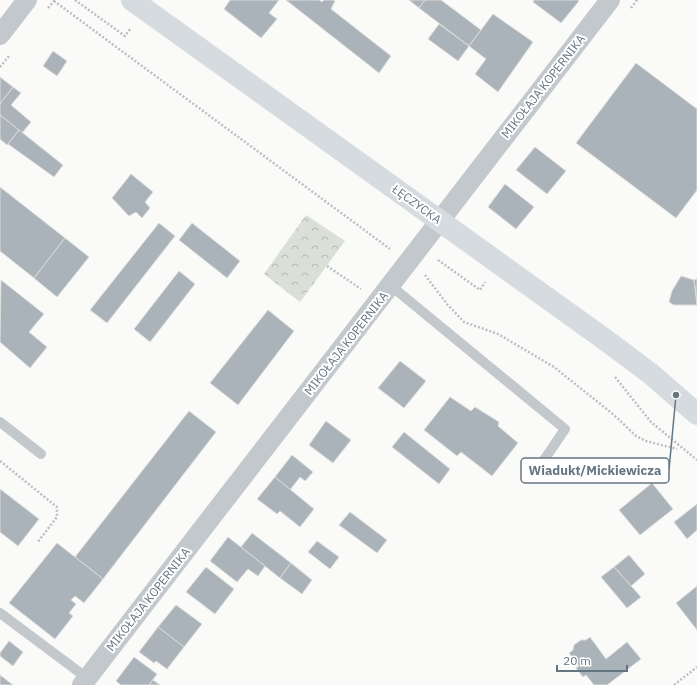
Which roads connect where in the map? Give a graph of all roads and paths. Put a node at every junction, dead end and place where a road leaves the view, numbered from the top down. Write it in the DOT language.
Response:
graph roads {
  1 [pos="27,0"];
  2 [pos="75,0"];
  3 [pos="132,0"];
  4 [pos="610,0"];
  5 [pos="54,1"];
  6 [pos="132,27"];
  7 [pos="0,35"];
  8 [pos="396,252"];
  9 [pos="437,259"];
  10 [pos="327,266"];
  11 [pos="425,275"];
  12 [pos="480,278"];
  13 [pos="485,282"];
  14 [pos="390,286"];
  15 [pos="492,286"];
  16 [pos="365,292"];
  17 [pos="612,374"];
  18 [pos="697,414"];
  19 [pos="0,422"];
  20 [pos="677,449"];
  21 [pos="41,454"];
  22 [pos="697,460"];
  23 [pos="0,461"];
  24 [pos="542,463"];
  25 [pos="37,543"];
  26 [pos="0,613"];
  27 [pos="697,667"];
  28 [pos="85,682"];
  29 [pos="674,685"];
  1 -- 7 [label="street"];
  2 -- 6 [label="path"];
  3 -- 18 [label="street, ŁĘCZYCKA"];
  4 -- 14 [label="street, MIKOŁAJA KOPERNIKA"];
  5 -- 8 [label="path"];
  9 -- 13 [label="path"];
  10 -- 16 [label="path"];
  11 -- 20 [label="path"];
  12 -- 13 [label="path"];
  13 -- 15 [label="path"];
  14 -- 24 [label="lane"];
  14 -- 28 [label="street, MIKOŁAJA KOPERNIKA"];
  17 -- 22 [label="path"];
  19 -- 21 [label="lane"];
  23 -- 25 [label="path"];
  26 -- 28 [label="lane"];
  27 -- 29 [label="path"];
}
